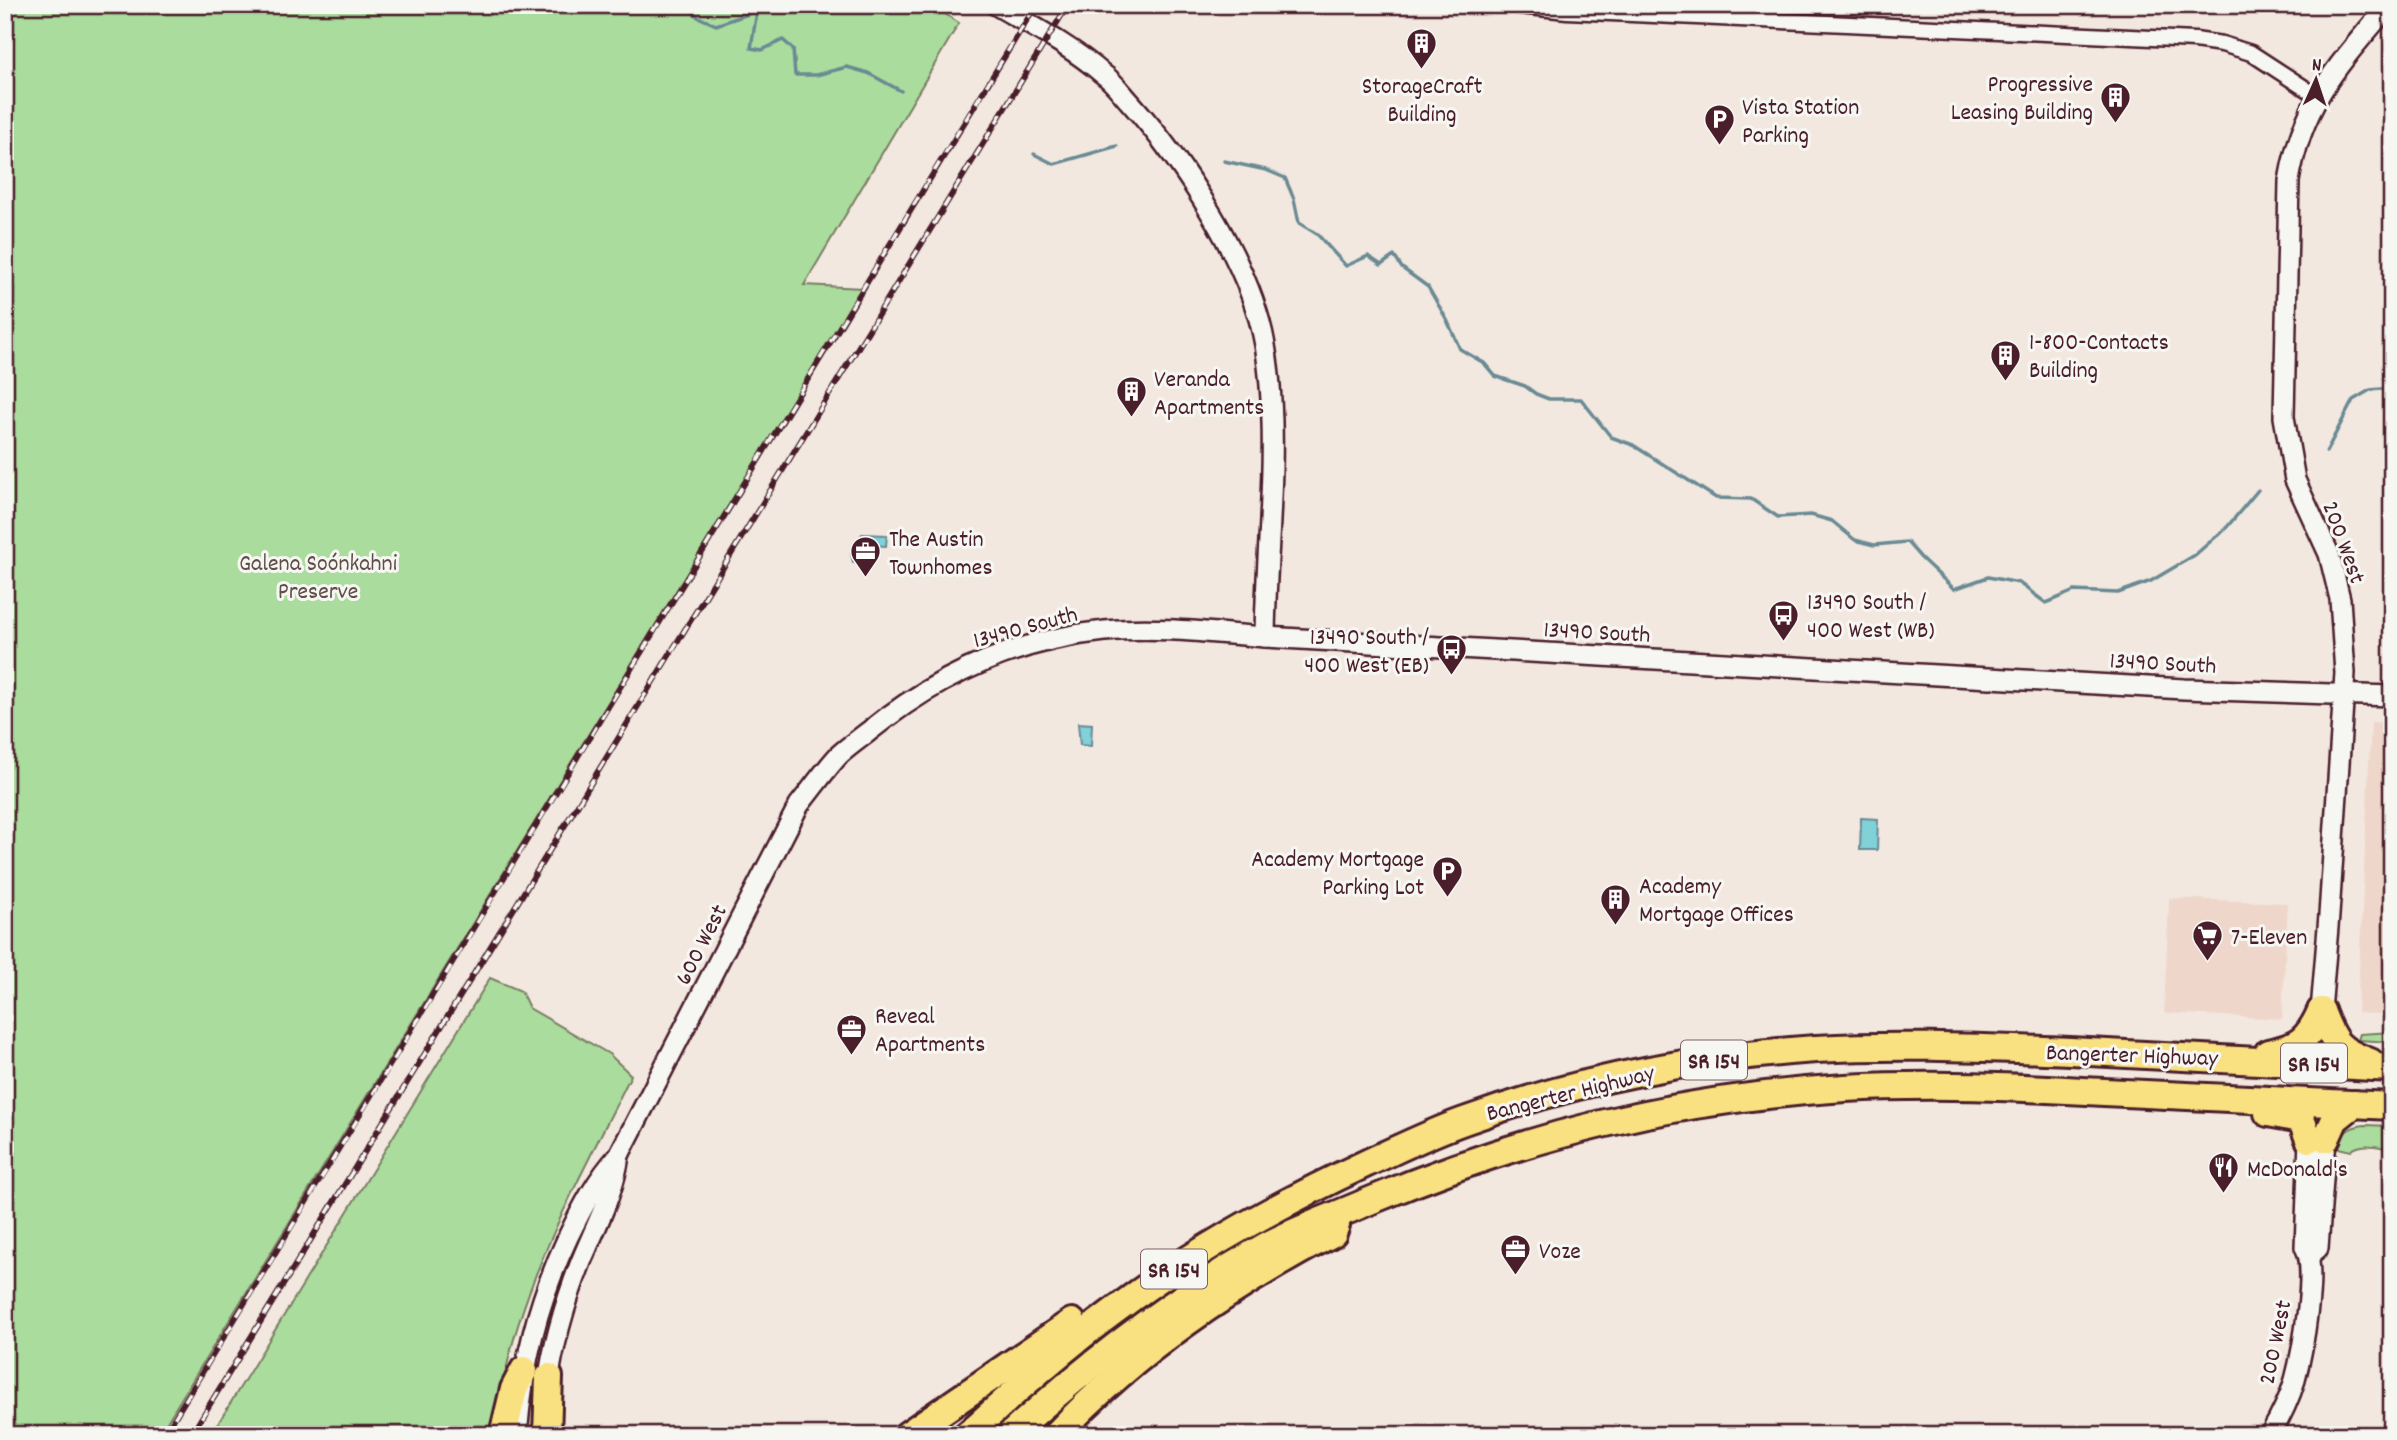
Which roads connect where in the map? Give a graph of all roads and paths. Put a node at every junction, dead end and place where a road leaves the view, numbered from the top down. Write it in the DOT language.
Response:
graph roads {
  1 [pos="996,5"];
  2 [pos="1510,5"];
  3 [pos="2389,5"];
  4 [pos="2317,96"];
  5 [pos="1265,637"];
  6 [pos="2345,694"];
  7 [pos="2392,696"];
  8 [pos="835,761"];
  9 [pos="2321,1011"];
  10 [pos="2242,1059"];
  11 [pos="2389,1068"];
  12 [pos="2173,1095"];
  13 [pos="2354,1104"];
  14 [pos="2392,1106"];
  15 [pos="2318,1139"];
  16 [pos="1407,1144"];
  17 [pos="1340,1214"];
  18 [pos="537,1373"];
  19 [pos="503,1435"];
  20 [pos="517,1435"];
  21 [pos="545,1435"];
  22 [pos="907,1435"];
  23 [pos="967,1435"];
  24 [pos="1010,1435"];
  25 [pos="1056,1435"];
  26 [pos="2270,1435"];
  1 -- 5 [label="main road"];
  2 -- 4 [label="street"];
  3 -- 4 [label="main road, 200 West"];
  4 -- 6 [label="main road, 200 West"];
  5 -- 6 [label="main road, 13490 South"];
  5 -- 8 [label="main road, 13490 South"];
  6 -- 7 [label="main road, 13490 South"];
  6 -- 9 [label="main road, 200 West"];
  8 -- 18 [label="main road, 600 West"];
  9 -- 10 [label="highway"];
  9 -- 11 [label="highway"];
  10 -- 11 [label="highway, Bangerter Highway / SR 154"];
  10 -- 16 [label="highway, Bangerter Highway / SR 154"];
  12 -- 13 [label="highway, Bangerter Highway / SR 154"];
  12 -- 15 [label="highway"];
  12 -- 17 [label="highway, Bangerter Highway / SR 154"];
  13 -- 14 [label="highway, Bangerter Highway / SR 154"];
  13 -- 15 [label="highway"];
  15 -- 26 [label="main road, 200 West"];
  16 -- 22 [label="highway"];
  16 -- 23 [label="highway, Bangerter Highway / SR 154"];
  17 -- 24 [label="highway, Bangerter Highway / SR 154"];
  17 -- 25 [label="highway"];
  18 -- 19 [label="highway"];
  18 -- 20 [label="main road, 600 West"];
  18 -- 21 [label="highway"];
}
